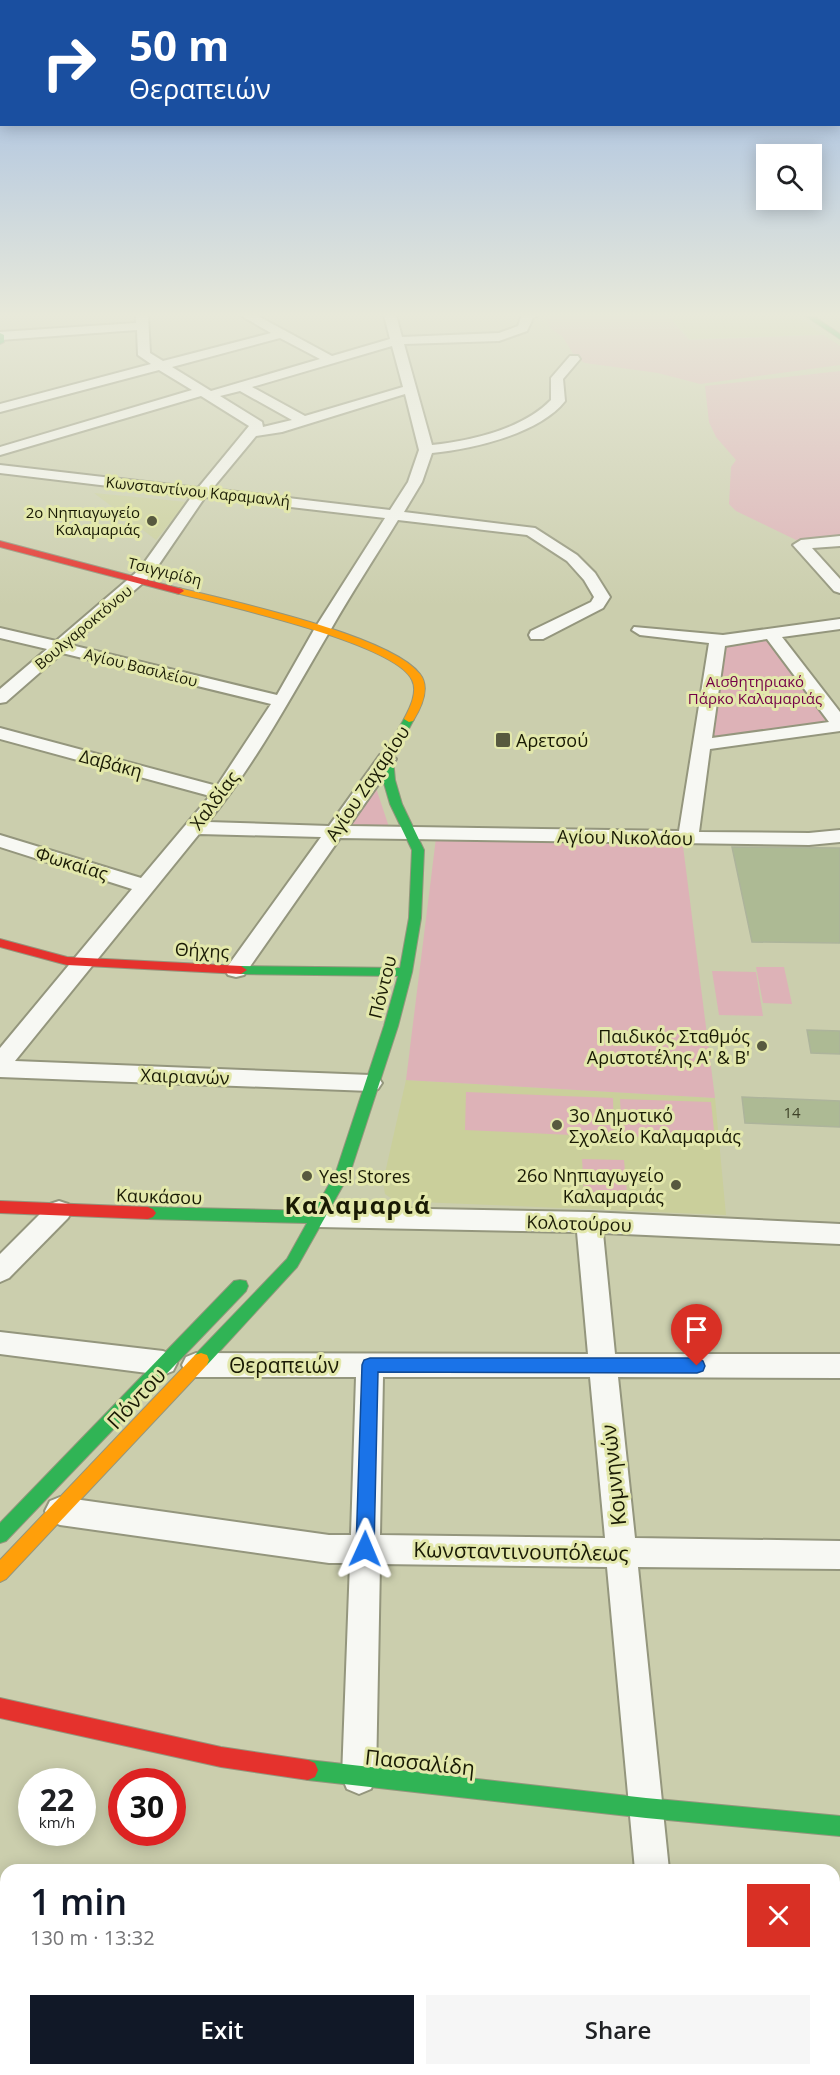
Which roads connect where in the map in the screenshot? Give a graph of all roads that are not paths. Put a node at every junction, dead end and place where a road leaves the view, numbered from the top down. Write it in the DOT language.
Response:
graph roads {
  1 [pos="140,412"];
  2 [pos="238,412"];
  3 [pos="287,412"];
  4 [pos="333,412"];
  5 [pos="415,412"];
  6 [pos="549,412"];
  7 [pos="303,421"];
  8 [pos="251,432"];
  9 [pos="426,450"];
  10 [pos="0,451"];
  11 [pos="0,469"];
  12 [pos="202,492"];
  13 [pos="395,513"];
  14 [pos="840,541"];
  15 [pos="0,544"];
  16 [pos="137,581"];
  17 [pos="840,588"];
  18 [pos="840,624"];
  19 [pos="323,628"];
  20 [pos="640,630"];
  21 [pos="0,633"];
  22 [pos="771,633"];
  23 [pos="537,635"];
  24 [pos="723,640"];
  25 [pos="60,647"];
  26 [pos="0,698"];
  27 [pos="282,701"];
  28 [pos="840,725"];
  29 [pos="0,733"];
  30 [pos="700,745"];
  31 [pos="387,759"];
  32 [pos="222,793"];
  33 [pos="194,828"];
  34 [pos="336,831"];
  35 [pos="411,834"];
  36 [pos="840,836"];
  37 [pos="688,837"];
  38 [pos="0,841"];
  39 [pos="144,886"];
  40 [pos="0,943"];
  41 [pos="85,962"];
  42 [pos="236,970"];
  43 [pos="406,972"];
  44 [pos="0,1064"];
  45 [pos="0,1069"];
  46 [pos="370,1083"];
  47 [pos="0,1207"];
  48 [pos="58,1211"];
  49 [pos="318,1217"];
  50 [pos="589,1222"];
  51 [pos="840,1234"];
  52 [pos="292,1238"];
  53 [pos="0,1271"];
  54 [pos="250,1276"];
  55 [pos="0,1343"];
  56 [pos="163,1363"];
  57 [pos="196,1365"];
  58 [pos="370,1365"];
  59 [pos="602,1365"];
  60 [pos="840,1366"];
  61 [pos="14,1504"];
  62 [pos="60,1510"];
  63 [pos="0,1535"];
  64 [pos="365,1549"];
  65 [pos="621,1552"];
  66 [pos="840,1556"];
  67 [pos="0,1573"];
  68 [pos="0,1708"];
  69 [pos="359,1777"];
  70 [pos="646,1808"];
  71 [pos="840,1826"];
  72 [pos="651,1864"];
  1 -- 10 [label="street"];
  2 -- 8 [label="street"];
  3 -- 7 [label="street"];
  4 -- 7 [label="street"];
  5 -- 9 [label="street"];
  6 -- 9 [label="street"];
  7 -- 8 [label="street"];
  8 -- 12 [label="street, Βουλγαροκτόνου"];
  9 -- 13 [label="street, Χαλδίας"];
  11 -- 12 [label="street, Κωνσταντίνου Καραμανλή"];
  12 -- 13 [label="street, Κωνσταντίνου Καραμανλή"];
  12 -- 16 [label="street, Βουλγαροκτόνου"];
  13 -- 19 [label="street, Χαλδίας"];
  13 -- 23 [label="street, Κωνσταντίνου Καραμανλή"];
  14 -- 17 [label="street"];
  15 -- 16 [label="main road, Τσιγγιρίδη"];
  16 -- 19 [label="main road, Τσιγγιρίδη"];
  16 -- 25 [label="street, Βουλγαροκτόνου"];
  18 -- 22 [label="street"];
  19 -- 27 [label="street, Χαλδίας"];
  19 -- 31 [label="main road, Αγίου Ζαχαρίου"];
  20 -- 24 [label="street"];
  21 -- 25 [label="street, Αγίου Βασιλείου"];
  22 -- 24 [label="street"];
  22 -- 28 [label="street"];
  24 -- 30 [label="street"];
  25 -- 26 [label="street, Βουλγαροκτόνου"];
  25 -- 27 [label="street, Αγίου Βασιλείου"];
  27 -- 32 [label="street, Χαλδίας"];
  28 -- 30 [label="street"];
  29 -- 32 [label="street, Δαβάκη"];
  30 -- 37 [label="street"];
  31 -- 34 [label="street, Αγίου Ζαχαρίου"];
  31 -- 35 [label="main road, Πόντου"];
  32 -- 33 [label="street, Χαλδίας"];
  33 -- 34 [label="street, Αγίου Νικολάου"];
  33 -- 39 [label="street, Χαλδίας"];
  34 -- 35 [label="street, Αγίου Νικολάου"];
  34 -- 42 [label="street, Αγίου Ζαχαρίου"];
  35 -- 37 [label="street, Αγίου Νικολάου"];
  35 -- 43 [label="main road, Πόντου"];
  36 -- 37 [label="street, Αγίου Νικολάου"];
  38 -- 39 [label="street, Φωκαίας"];
  39 -- 41 [label="street, Χαλδίας"];
  40 -- 41 [label="main road, Θήχης"];
  41 -- 42 [label="main road, Θήχης"];
  41 -- 44 [label="street, Χαλδίας"];
  42 -- 43 [label="main road, Θήχης"];
  43 -- 46 [label="main road, Πόντου"];
  45 -- 46 [label="street, Χαιριανών"];
  46 -- 49 [label="main road, Πόντου"];
  47 -- 48 [label="main road, Καυκάσου"];
  48 -- 49 [label="main road, Καυκάσου"];
  48 -- 53 [label="street"];
  49 -- 50 [label="street, Κολοτούρου"];
  49 -- 52 [label="main road, Πόντου"];
  49 -- 57 [label="main road, Πόντου"];
  50 -- 51 [label="street, Κολοτούρου"];
  50 -- 59 [label="street, Κομνηνών"];
  54 -- 56 [label="main road, Πόντου"];
  55 -- 56 [label="street"];
  56 -- 61 [label="main road, Πόντου"];
  57 -- 58 [label="street, Θεραπειών"];
  57 -- 62 [label="main road, Πόντου"];
  58 -- 59 [label="street, Θεραπειών"];
  58 -- 64 [label="street"];
  59 -- 60 [label="street, Θεραπειών"];
  59 -- 65 [label="street, Κομνηνών"];
  61 -- 63 [label="main road, Πόντου"];
  62 -- 64 [label="street, Κωνσταντινουπόλεως"];
  62 -- 67 [label="main road, Πόντου"];
  64 -- 65 [label="street, Κωνσταντινουπόλεως"];
  64 -- 69 [label="street"];
  65 -- 66 [label="street, Κωνσταντινουπόλεως"];
  65 -- 70 [label="street, Κομνηνών"];
  68 -- 69 [label="main road, Πασσαλίδη"];
  69 -- 70 [label="main road, Πασσαλίδη"];
  70 -- 71 [label="main road, Πασσαλίδη"];
  70 -- 72 [label="street, Κομνηνών"];
}
